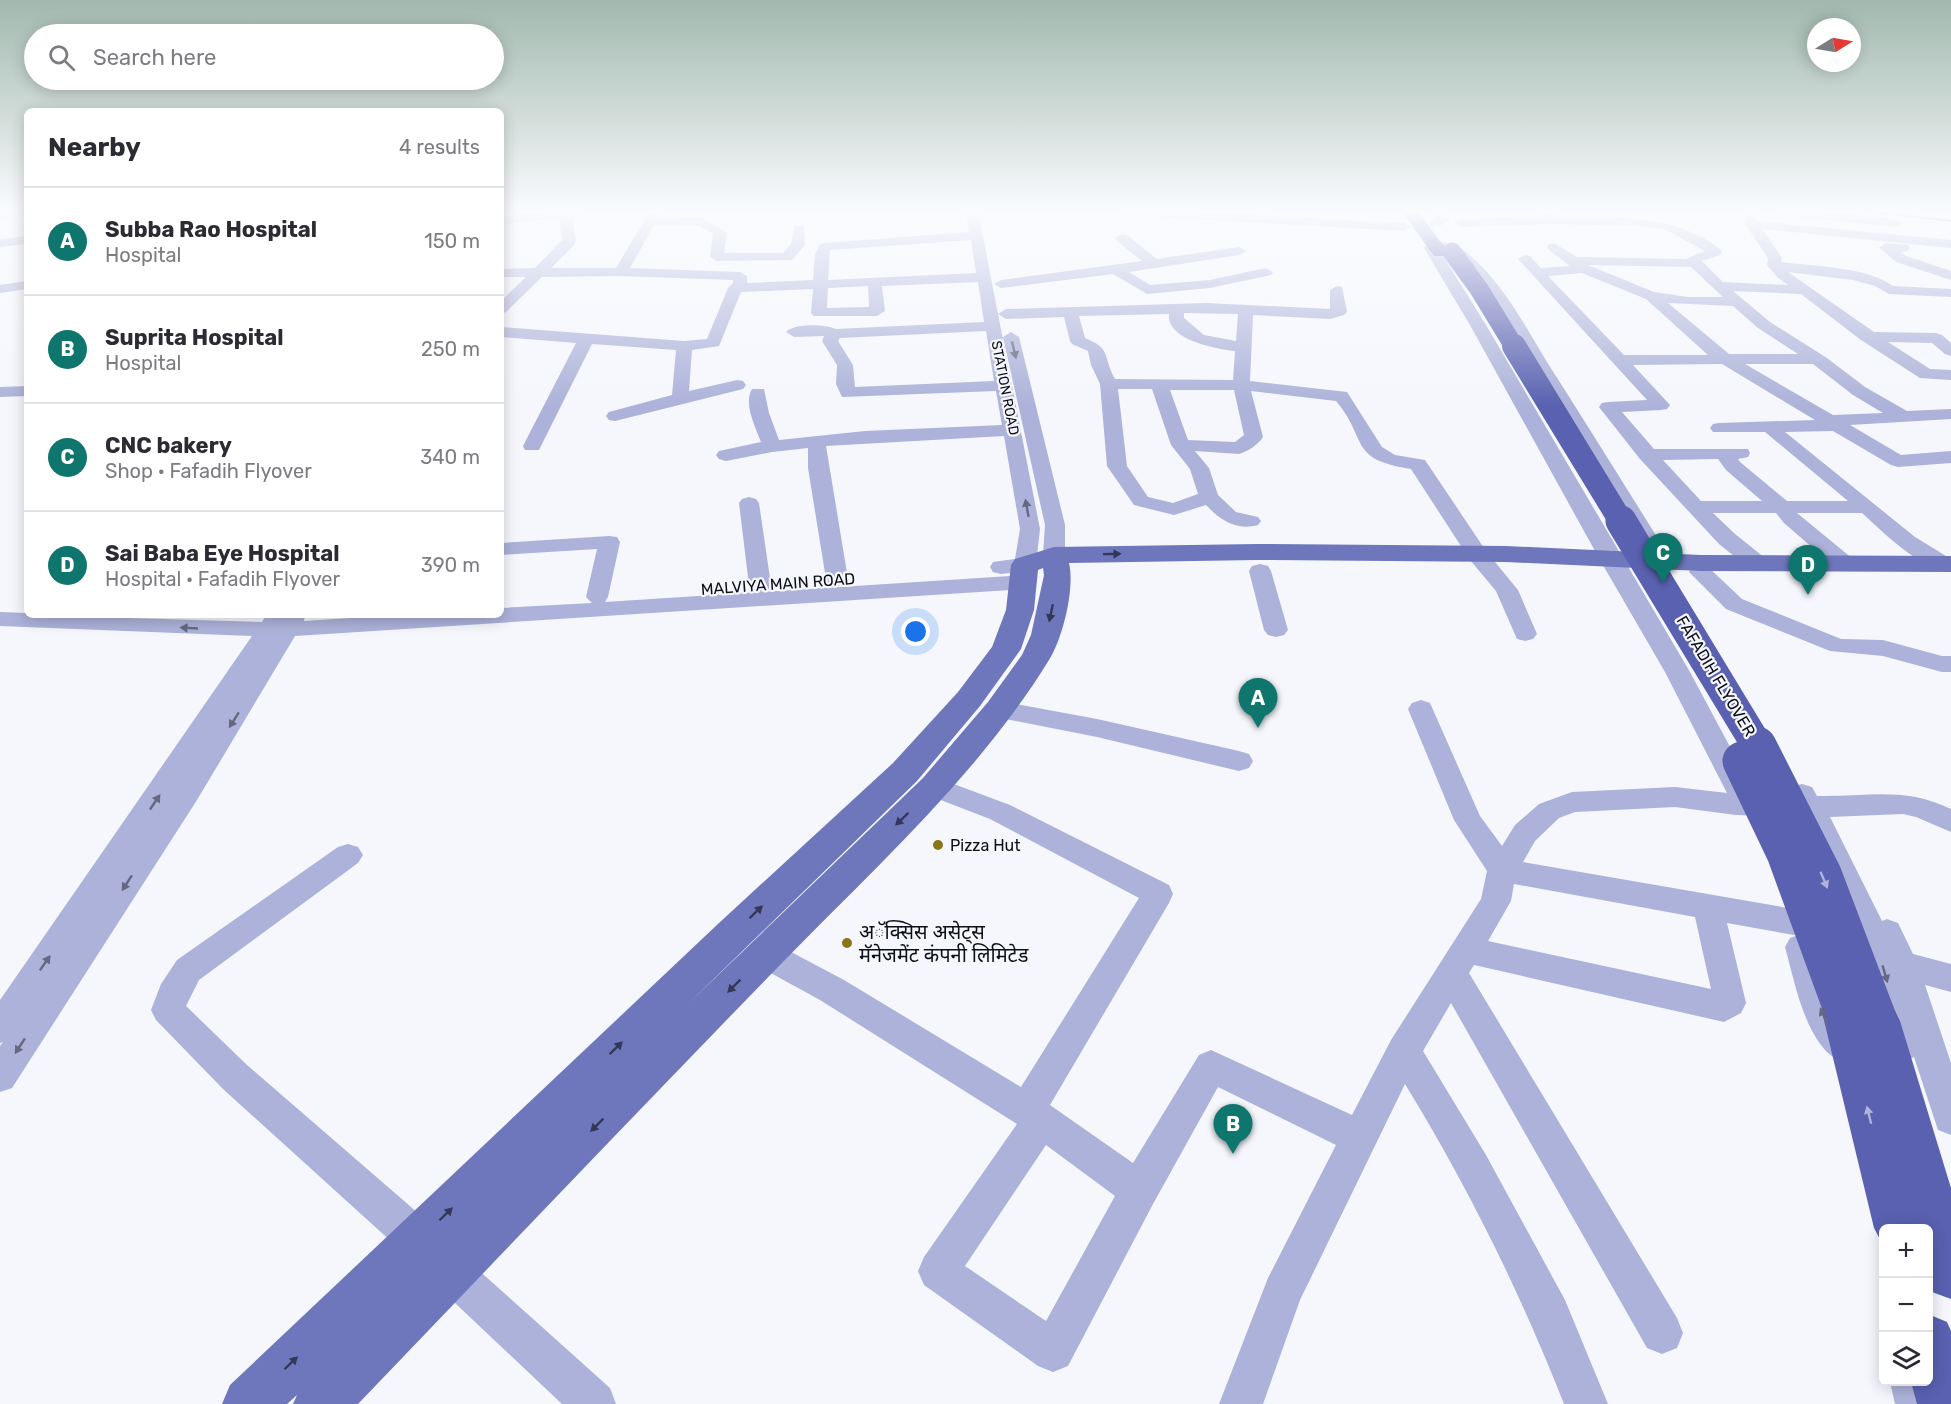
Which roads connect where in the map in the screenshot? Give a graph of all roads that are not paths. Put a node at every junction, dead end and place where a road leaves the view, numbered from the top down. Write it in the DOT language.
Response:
graph roads {
  1 [pos="527,277"];
  2 [pos="529,277"];
  3 [pos="740,277"];
  4 [pos="821,277"];
  5 [pos="984,277"];
  6 [pos="999,277"];
  7 [pos="1063,277"];
  8 [pos="1127,277"];
  9 [pos="1233,277"];
  10 [pos="1449,277"];
  11 [pos="1475,277"];
  12 [pos="1480,277"];
  13 [pos="1543,277"];
  14 [pos="1608,277"];
  15 [pos="1710,277"];
  16 [pos="1788,277"];
  17 [pos="1855,277"];
  18 [pos="875,283"];
  19 [pos="1001,284"];
  20 [pos="24,285"];
  21 [pos="820,285"];
  22 [pos="1720,286"];
  23 [pos="735,288"];
  24 [pos="0,289"];
  25 [pos="1337,290"];
  26 [pos="1803,290"];
  27 [pos="504,291"];
  28 [pos="1951,293"];
  29 [pos="1651,296"];
  30 [pos="1736,302"];
  31 [pos="504,306"];
  32 [pos="1177,309"];
  33 [pos="1246,310"];
  34 [pos="1070,311"];
  35 [pos="999,320"];
  36 [pos="504,332"];
  37 [pos="794,332"];
  38 [pos="831,334"];
  39 [pos="588,337"];
  40 [pos="1867,337"];
  41 [pos="684,346"];
  42 [pos="1244,347"];
  43 [pos="1951,351"];
  44 [pos="1816,359"];
  45 [pos="1619,360"];
  46 [pos="1729,361"];
  47 [pos="1951,375"];
  48 [pos="1109,384"];
  49 [pos="1160,384"];
  50 [pos="737,385"];
  51 [pos="1242,385"];
  52 [pos="1003,386"];
  53 [pos="24,391"];
  54 [pos="0,392"];
  55 [pos="758,393"];
  56 [pos="680,400"];
  57 [pos="1951,414"];
  58 [pos="615,416"];
  59 [pos="1902,416"];
  60 [pos="1833,423"];
  61 [pos="1775,427"];
  62 [pos="1013,430"];
  63 [pos="814,442"];
  64 [pos="1180,445"];
  65 [pos="532,446"];
  66 [pos="772,446"];
  67 [pos="726,455"];
  68 [pos="1647,455"];
  69 [pos="1725,455"];
  70 [pos="1951,457"];
  71 [pos="1209,497"];
  72 [pos="749,503"];
  73 [pos="1696,507"];
  74 [pos="1782,507"];
  75 [pos="1867,507"];
  76 [pos="1251,521"];
  77 [pos="504,549"];
  78 [pos="1484,563"];
  79 [pos="1757,563"];
  80 [pos="1845,564"];
  81 [pos="1614,565"];
  82 [pos="1663,567"];
  83 [pos="1948,567"];
  84 [pos="1040,569"];
  85 [pos="1260,571"];
  86 [pos="1700,572"];
  87 [pos="837,579"];
  88 [pos="760,585"];
  89 [pos="791,590"];
  90 [pos="597,597"];
  91 [pos="656,599"];
  92 [pos="504,604"];
  93 [pos="0,610"];
  94 [pos="24,610"];
  95 [pos="504,612"];
  96 [pos="268,618"];
  97 [pos="364,618"];
  98 [pos="0,619"];
  99 [pos="287,619"];
  100 [pos="1276,630"];
  101 [pos="1525,634"];
  102 [pos="1951,664"];
  103 [pos="999,710"];
  104 [pos="1421,710"];
  105 [pos="1239,761"];
  106 [pos="935,787"];
  107 [pos="1745,806"];
  108 [pos="1819,807"];
  109 [pos="1949,824"];
  110 [pos="348,855"];
  111 [pos="1502,870"];
  112 [pos="1708,907"];
  113 [pos="1794,922"];
  114 [pos="765,954"];
  115 [pos="1458,961"];
  116 [pos="1902,965"];
  117 [pos="1951,978"];
  118 [pos="1861,1016"];
  119 [pos="0,1028"];
  120 [pos="1403,1051"];
  121 [pos="1857,1064"];
  122 [pos="0,1076"];
  123 [pos="1035,1115"];
  124 [pos="1359,1137"];
  125 [pos="1917,1149"];
  126 [pos="1139,1190"];
  127 [pos="1889,1224"];
  128 [pos="1900,1224"];
  129 [pos="419,1240"];
  130 [pos="1951,1240"];
  131 [pos="451,1272"];
  132 [pos="1951,1273"];
  133 [pos="1662,1333"];
  134 [pos="1933,1357"];
  135 [pos="1912,1386"];
  136 [pos="249,1404"];
  137 [pos="320,1404"];
  138 [pos="594,1404"];
  139 [pos="1241,1404"];
  140 [pos="1586,1404"];
  141 [pos="1917,1404"];
  142 [pos="1945,1404"];
  1 -- 27 [label="street"];
  2 -- 31 [label="street"];
  3 -- 23 [label="street"];
  4 -- 21 [label="street"];
  5 -- 18 [label="street"];
  5 -- 35 [label="street, STATION ROAD"];
  6 -- 19 [label="street, STATION ROAD"];
  7 -- 19 [label="street"];
  8 -- 9 [label="street"];
  10 -- 81 [label="street"];
  11 -- 118 [label="highway, FAFADIH FLYOVER, bridge"];
  12 -- 82 [label="street"];
  13 -- 45 [label="street"];
  14 -- 29 [label="street"];
  15 -- 22 [label="street"];
  16 -- 26 [label="street"];
  17 -- 28 [label="street"];
  18 -- 21 [label="street"];
  18 -- 21 [label="street"];
  19 -- 35 [label="street, STATION ROAD"];
  20 -- 24 [label="street"];
  21 -- 23 [label="street"];
  22 -- 26 [label="street"];
  22 -- 30 [label="street"];
  23 -- 41 [label="street"];
  25 -- 33 [label="street"];
  26 -- 40 [label="street"];
  29 -- 30 [label="street"];
  29 -- 46 [label="street"];
  30 -- 44 [label="street"];
  32 -- 33 [label="street"];
  32 -- 34 [label="street"];
  32 -- 42 [label="street"];
  33 -- 42 [label="street"];
  34 -- 35 [label="street"];
  34 -- 48 [label="street"];
  35 -- 38 [label="street"];
  35 -- 52 [label="street, STATION ROAD"];
  35 -- 84 [label="street, STATION ROAD, one-way"];
  36 -- 39 [label="street"];
  37 -- 38 [label="street"];
  38 -- 52 [label="street"];
  39 -- 41 [label="street"];
  39 -- 65 [label="street"];
  40 -- 43 [label="street"];
  40 -- 47 [label="street"];
  41 -- 56 [label="street"];
  42 -- 51 [label="street"];
  44 -- 46 [label="street"];
  44 -- 59 [label="street"];
  45 -- 46 [label="street"];
  45 -- 68 [label="street"];
  46 -- 60 [label="street"];
  48 -- 49 [label="street"];
  48 -- 71 [label="street"];
  49 -- 51 [label="street"];
  49 -- 64 [label="street"];
  50 -- 56 [label="street"];
  51 -- 64 [label="street"];
  51 -- 78 [label="street"];
  52 -- 62 [label="street, STATION ROAD"];
  53 -- 54 [label="street"];
  55 -- 66 [label="street"];
  56 -- 58 [label="street"];
  57 -- 59 [label="street"];
  59 -- 60 [label="street"];
  60 -- 61 [label="street"];
  60 -- 70 [label="street"];
  61 -- 69 [label="street"];
  61 -- 75 [label="street"];
  62 -- 63 [label="street"];
  84 -- 62 [label="street, STATION ROAD, one-way"];
  63 -- 66 [label="street"];
  63 -- 87 [label="street"];
  64 -- 71 [label="street"];
  66 -- 67 [label="street"];
  68 -- 69 [label="street"];
  68 -- 73 [label="street"];
  69 -- 74 [label="street"];
  71 -- 76 [label="street"];
  72 -- 88 [label="street"];
  73 -- 74 [label="street"];
  73 -- 79 [label="street"];
  74 -- 75 [label="street"];
  74 -- 80 [label="street"];
  75 -- 83 [label="street"];
  77 -- 90 [label="street"];
  78 -- 81 [label="main road"];
  84 -- 78 [label="main road, one-way"];
  78 -- 85 [label="main road"];
  78 -- 101 [label="street"];
  79 -- 80 [label="main road"];
  79 -- 82 [label="main road"];
  80 -- 83 [label="main road"];
  81 -- 82 [label="main road"];
  81 -- 107 [label="street"];
  82 -- 86 [label="main road"];
  82 -- 108 [label="street"];
  83 -- 86 [label="main road"];
  84 -- 85 [label="main road"];
  84 -- 87 [label="street, MALVIYA MAIN ROAD"];
  84 -- 89 [label="street"];
  84 -- 103 [label="main road, one-way"];
  129 -- 84 [label="main road, one-way"];
  85 -- 100 [label="street"];
  86 -- 102 [label="street"];
  87 -- 89 [label="street, MALVIYA MAIN ROAD"];
  88 -- 89 [label="street, MALVIYA MAIN ROAD"];
  88 -- 91 [label="street, MALVIYA MAIN ROAD"];
  89 -- 91 [label="street"];
  90 -- 91 [label="street, MALVIYA MAIN ROAD"];
  90 -- 92 [label="street, MALVIYA MAIN ROAD"];
  91 -- 95 [label="street"];
  93 -- 94 [label="street"];
  96 -- 99 [label="street"];
  97 -- 99 [label="street"];
  99 -- 98 [label="street, one-way"];
  119 -- 99 [label="street, one-way"];
  99 -- 122 [label="street, one-way"];
  103 -- 105 [label="street"];
  103 -- 106 [label="main road"];
  104 -- 111 [label="street"];
  106 -- 114 [label="main road, one-way"];
  106 -- 123 [label="street"];
  107 -- 108 [label="street"];
  107 -- 111 [label="street"];
  107 -- 113 [label="street"];
  108 -- 109 [label="street"];
  108 -- 116 [label="street"];
  108 -- 125 [label="street, one-way"];
  110 -- 129 [label="street"];
  111 -- 112 [label="street"];
  111 -- 115 [label="street"];
  112 -- 113 [label="street"];
  112 -- 115 [label="street"];
  121 -- 113 [label="street, one-way"];
  114 -- 123 [label="street"];
  114 -- 131 [label="main road, one-way"];
  115 -- 120 [label="street"];
  115 -- 133 [label="street"];
  116 -- 117 [label="street"];
  116 -- 125 [label="street"];
  118 -- 121 [label="highway, FAFADIH FLYOVER"];
  118 -- 125 [label="highway, FAFADIH FLYOVER"];
  120 -- 124 [label="street"];
  120 -- 140 [label="street"];
  125 -- 121 [label="highway, FAFADIH FLYOVER, one-way"];
  123 -- 126 [label="street"];
  123 -- 126 [label="street"];
  124 -- 126 [label="street"];
  124 -- 139 [label="street"];
  125 -- 127 [label="street"];
  125 -- 128 [label="highway"];
  125 -- 130 [label="street"];
  125 -- 132 [label="highway"];
  136 -- 129 [label="main road, one-way"];
  131 -- 137 [label="main road"];
  131 -- 138 [label="street"];
  134 -- 142 [label="highway"];
  135 -- 141 [label="street"];
}
